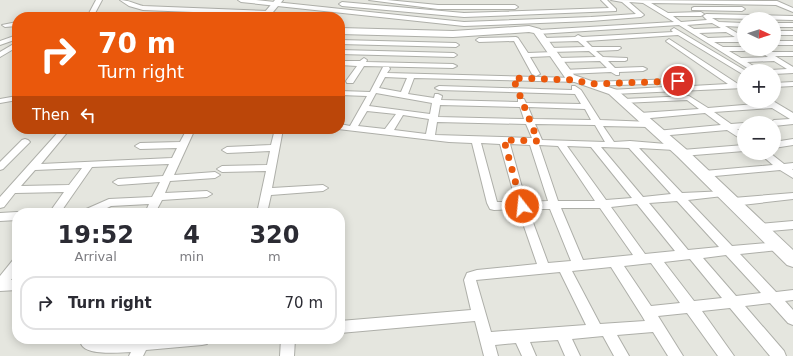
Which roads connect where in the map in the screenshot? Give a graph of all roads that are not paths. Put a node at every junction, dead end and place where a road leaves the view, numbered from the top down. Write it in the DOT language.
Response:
graph roads {
  1 [pos="99,0"];
  2 [pos="123,0"];
  3 [pos="241,0"];
  4 [pos="372,0"];
  5 [pos="442,0"];
  6 [pos="604,0"];
  7 [pos="614,0"];
  8 [pos="623,0"];
  9 [pos="644,1"];
  10 [pos="278,2"];
  11 [pos="338,3"];
  12 [pos="513,3"];
  13 [pos="687,4"];
  14 [pos="438,7"];
  15 [pos="654,7"];
  16 [pos="747,9"];
  17 [pos="762,10"];
  18 [pos="793,10"];
  19 [pos="93,12"];
  20 [pos="268,12"];
  21 [pos="578,12"];
  22 [pos="432,14"];
  23 [pos="518,14"];
  24 [pos="641,15"];
  25 [pos="666,15"];
  26 [pos="704,15"];
  27 [pos="793,18"];
  28 [pos="588,19"];
  29 [pos="428,20"];
  30 [pos="679,23"];
  31 [pos="716,23"];
  32 [pos="12,24"];
  33 [pos="663,24"];
  34 [pos="737,24"];
  35 [pos="5,25"];
  36 [pos="781,25"];
  37 [pos="793,25"];
  38 [pos="601,29"];
  39 [pos="570,30"];
  40 [pos="692,31"];
  41 [pos="345,32"];
  42 [pos="730,32"];
  43 [pos="680,33"];
  44 [pos="781,33"];
  45 [pos="793,33"];
  46 [pos="422,34"];
  47 [pos="737,35"];
  48 [pos="737,37"];
  49 [pos="612,38"];
  50 [pos="12,39"];
  51 [pos="402,39"];
  52 [pos="457,39"];
  53 [pos="478,40"];
  54 [pos="580,40"];
  55 [pos="706,40"];
  56 [pos="669,41"];
  57 [pos="345,42"];
  58 [pos="0,43"];
  59 [pos="781,43"];
  60 [pos="793,43"];
  61 [pos="12,47"];
  62 [pos="549,47"];
  63 [pos="618,48"];
  64 [pos="590,49"];
  65 [pos="721,49"];
  66 [pos="737,49"];
  67 [pos="345,52"];
  68 [pos="368,53"];
  69 [pos="12,54"];
  70 [pos="395,54"];
  71 [pos="526,54"];
  72 [pos="781,54"];
  73 [pos="793,54"];
  74 [pos="0,55"];
  75 [pos="454,55"];
  76 [pos="770,56"];
  77 [pos="625,58"];
  78 [pos="601,59"];
  79 [pos="775,59"];
  80 [pos="740,60"];
  81 [pos="345,63"];
  82 [pos="362,64"];
  83 [pos="389,64"];
  84 [pos="746,64"];
  85 [pos="784,65"];
  86 [pos="793,65"];
  87 [pos="453,66"];
  88 [pos="643,69"];
  89 [pos="737,69"];
  90 [pos="613,70"];
  91 [pos="793,71"];
  92 [pos="781,72"];
  93 [pos="536,74"];
  94 [pos="383,75"];
  95 [pos="412,75"];
  96 [pos="441,76"];
  97 [pos="451,76"];
  98 [pos="571,77"];
  99 [pos="513,78"];
  100 [pos="350,81"];
  101 [pos="626,82"];
  102 [pos="589,84"];
  103 [pos="737,84"];
  104 [pos="793,84"];
  105 [pos="781,85"];
  106 [pos="737,87"];
  107 [pos="439,88"];
  108 [pos="691,89"];
  109 [pos="517,90"];
  110 [pos="374,92"];
  111 [pos="578,92"];
  112 [pos="614,92"];
  113 [pos="345,93"];
  114 [pos="405,96"];
  115 [pos="12,99"];
  116 [pos="0,101"];
  117 [pos="623,101"];
  118 [pos="437,102"];
  119 [pos="522,105"];
  120 [pos="588,107"];
  121 [pos="737,107"];
  122 [pos="366,108"];
  123 [pos="779,108"];
  124 [pos="708,111"];
  125 [pos="398,112"];
  126 [pos="640,116"];
  127 [pos="793,117"];
  128 [pos="434,118"];
  129 [pos="530,121"];
  130 [pos="793,121"];
  131 [pos="781,122"];
  132 [pos="598,123"];
  133 [pos="649,124"];
  134 [pos="345,127"];
  135 [pos="737,127"];
  136 [pos="353,128"];
  137 [pos="730,128"];
  138 [pos="388,132"];
  139 [pos="659,133"];
  140 [pos="737,133"];
  141 [pos="62,134"];
  142 [pos="189,134"];
  143 [pos="278,134"];
  144 [pos="430,137"];
  145 [pos="476,140"];
  146 [pos="504,140"];
  147 [pos="535,141"];
  148 [pos="25,142"];
  149 [pos="560,142"];
  150 [pos="793,142"];
  151 [pos="594,143"];
  152 [pos="781,143"];
  153 [pos="611,144"];
  154 [pos="630,144"];
  155 [pos="184,145"];
  156 [pos="140,146"];
  157 [pos="275,148"];
  158 [pos="737,148"];
  159 [pos="227,150"];
  160 [pos="679,150"];
  161 [pos="773,160"];
  162 [pos="176,161"];
  163 [pos="90,164"];
  164 [pos="793,166"];
  165 [pos="0,167"];
  166 [pos="33,167"];
  167 [pos="782,167"];
  168 [pos="271,168"];
  169 [pos="704,174"];
  170 [pos="793,175"];
  171 [pos="166,179"];
  172 [pos="118,182"];
  173 [pos="72,188"];
  174 [pos="323,188"];
  175 [pos="266,192"];
  176 [pos="723,193"];
  177 [pos="7,194"];
  178 [pos="207,194"];
  179 [pos="678,196"];
  180 [pos="793,196"];
  181 [pos="157,199"];
  182 [pos="640,200"];
  183 [pos="733,202"];
  184 [pos="0,204"];
  185 [pos="602,204"];
  186 [pos="554,205"];
  187 [pos="522,206"];
  188 [pos="58,208"];
  189 [pos="98,208"];
  190 [pos="152,208"];
  191 [pos="263,208"];
  192 [pos="12,216"];
  193 [pos="0,217"];
  194 [pos="793,225"];
  195 [pos="760,228"];
  196 [pos="778,246"];
  197 [pos="728,251"];
  198 [pos="689,254"];
  199 [pos="648,258"];
  200 [pos="793,260"];
  201 [pos="614,262"];
  202 [pos="579,265"];
  203 [pos="563,266"];
  204 [pos="544,268"];
  205 [pos="12,269"];
  206 [pos="2,280"];
  207 [pos="12,285"];
  208 [pos="793,295"];
  209 [pos="773,298"];
  210 [pos="734,302"];
  211 [pos="691,307"];
  212 [pos="647,312"];
  213 [pos="480,315"];
  214 [pos="793,319"];
  215 [pos="656,326"];
  216 [pos="345,327"];
  217 [pos="601,330"];
  218 [pos="562,334"];
  219 [pos="521,336"];
  220 [pos="486,339"];
  221 [pos="87,344"];
  222 [pos="173,344"];
  223 [pos="287,344"];
  224 [pos="138,350"];
  225 [pos="286,356"];
  226 [pos="491,356"];
  227 [pos="529,356"];
  228 [pos="573,356"];
  229 [pos="622,356"];
  230 [pos="676,356"];
  231 [pos="727,356"];
  232 [pos="779,356"];
  1 -- 19 [label="street"];
  2 -- 20 [label="street"];
  3 -- 10 [label="street"];
  4 -- 14 [label="street"];
  5 -- 12 [label="street"];
  5 -- 14 [label="street"];
  6 -- 21 [label="street"];
  7 -- 8 [label="street"];
  8 -- 9 [label="street"];
  8 -- 24 [label="street"];
  9 -- 13 [label="street"];
  9 -- 15 [label="street"];
  10 -- 20 [label="street"];
  10 -- 29 [label="street"];
  11 -- 22 [label="street"];
  12 -- 14 [label="street"];
  12 -- 23 [label="street"];
  13 -- 15 [label="street"];
  13 -- 16 [label="street"];
  13 -- 18 [label="street"];
  13 -- 26 [label="street"];
  14 -- 22 [label="street"];
  15 -- 25 [label="street"];
  17 -- 18 [label="street"];
  21 -- 23 [label="street"];
  21 -- 28 [label="street"];
  22 -- 23 [label="street"];
  22 -- 29 [label="street"];
  24 -- 28 [label="street"];
  24 -- 33 [label="street"];
  25 -- 26 [label="street"];
  25 -- 30 [label="street"];
  26 -- 27 [label="street"];
  26 -- 31 [label="street"];
  28 -- 29 [label="street"];
  28 -- 38 [label="street"];
  29 -- 46 [label="street"];
  30 -- 31 [label="street"];
  30 -- 33 [label="street"];
  30 -- 40 [label="street"];
  31 -- 34 [label="street"];
  31 -- 42 [label="street"];
  32 -- 35 [label="street"];
  33 -- 38 [label="street"];
  33 -- 43 [label="street"];
  36 -- 37 [label="street"];
  38 -- 39 [label="street"];
  38 -- 49 [label="street"];
  39 -- 54 [label="street"];
  39 -- 62 [label="street"];
  40 -- 42 [label="street"];
  40 -- 55 [label="street"];
  41 -- 51 [label="street"];
  42 -- 47 [label="street"];
  43 -- 49 [label="street"];
  43 -- 89 [label="street"];
  44 -- 45 [label="street"];
  46 -- 51 [label="street"];
  46 -- 52 [label="street"];
  48 -- 55 [label="street"];
  49 -- 54 [label="street"];
  50 -- 58 [label="street"];
  51 -- 52 [label="street"];
  51 -- 57 [label="street"];
  51 -- 70 [label="street"];
  52 -- 62 [label="street"];
  52 -- 75 [label="street"];
  53 -- 71 [label="street"];
  54 -- 62 [label="street"];
  54 -- 64 [label="street"];
  55 -- 65 [label="street"];
  56 -- 103 [label="street"];
  59 -- 60 [label="street"];
  61 -- 74 [label="street"];
  62 -- 64 [label="street"];
  62 -- 71 [label="street"];
  62 -- 78 [label="street"];
  62 -- 98 [label="street"];
  63 -- 64 [label="street"];
  64 -- 78 [label="street"];
  65 -- 66 [label="street"];
  65 -- 80 [label="street"];
  67 -- 68 [label="street"];
  68 -- 70 [label="street"];
  68 -- 82 [label="street"];
  69 -- 74 [label="street"];
  70 -- 75 [label="street"];
  70 -- 83 [label="street"];
  71 -- 93 [label="street"];
  72 -- 73 [label="street"];
  75 -- 87 [label="street"];
  76 -- 79 [label="street"];
  77 -- 78 [label="street"];
  78 -- 90 [label="street"];
  79 -- 80 [label="street"];
  79 -- 85 [label="street"];
  80 -- 84 [label="street"];
  81 -- 82 [label="street"];
  82 -- 83 [label="street"];
  82 -- 100 [label="street"];
  83 -- 87 [label="street"];
  83 -- 94 [label="street"];
  85 -- 86 [label="street"];
  85 -- 91 [label="street"];
  87 -- 97 [label="street"];
  88 -- 90 [label="street"];
  90 -- 98 [label="street"];
  90 -- 101 [label="street"];
  91 -- 92 [label="street"];
  94 -- 95 [label="street"];
  94 -- 110 [label="street"];
  95 -- 96 [label="street"];
  95 -- 114 [label="street"];
  96 -- 97 [label="street"];
  96 -- 107 [label="street"];
  97 -- 99 [label="street"];
  98 -- 99 [label="street"];
  98 -- 102 [label="street"];
  98 -- 111 [label="street"];
  99 -- 109 [label="street"];
  101 -- 102 [label="street"];
  101 -- 108 [label="street"];
  102 -- 112 [label="street"];
  104 -- 105 [label="street"];
  106 -- 108 [label="street"];
  107 -- 109 [label="street"];
  107 -- 118 [label="street"];
  108 -- 112 [label="street"];
  109 -- 111 [label="street"];
  109 -- 119 [label="street"];
  110 -- 113 [label="street"];
  110 -- 114 [label="street"];
  110 -- 122 [label="street"];
  111 -- 120 [label="street"];
  112 -- 117 [label="street"];
  114 -- 118 [label="street"];
  114 -- 125 [label="street"];
  115 -- 116 [label="street"];
  117 -- 124 [label="street"];
  117 -- 126 [label="street"];
  118 -- 119 [label="street"];
  118 -- 128 [label="street"];
  119 -- 120 [label="street"];
  119 -- 129 [label="street"];
  120 -- 132 [label="street"];
  121 -- 124 [label="street"];
  122 -- 125 [label="street"];
  122 -- 136 [label="street"];
  123 -- 127 [label="street"];
  124 -- 126 [label="street"];
  124 -- 137 [label="street"];
  125 -- 128 [label="street"];
  125 -- 138 [label="street"];
  126 -- 133 [label="street"];
  128 -- 129 [label="street"];
  128 -- 144 [label="street"];
  129 -- 132 [label="street"];
  129 -- 147 [label="street"];
  130 -- 131 [label="street"];
  132 -- 133 [label="street"];
  132 -- 153 [label="street"];
  133 -- 139 [label="street"];
  134 -- 136 [label="street"];
  135 -- 137 [label="street"];
  136 -- 138 [label="street"];
  137 -- 139 [label="street"];
  137 -- 140 [label="street"];
  138 -- 144 [label="street"];
  139 -- 160 [label="street"];
  141 -- 166 [label="street"];
  142 -- 155 [label="street"];
  143 -- 157 [label="street"];
  144 -- 145 [label="street"];
  145 -- 146 [label="street"];
  145 -- 187 [label="street"];
  146 -- 147 [label="street"];
  146 -- 187 [label="street"];
  147 -- 149 [label="street"];
  147 -- 186 [label="street"];
  148 -- 165 [label="street"];
  149 -- 151 [label="street"];
  149 -- 185 [label="street"];
  150 -- 152 [label="street"];
  151 -- 153 [label="street"];
  151 -- 182 [label="street"];
  153 -- 154 [label="street"];
  154 -- 160 [label="street"];
  154 -- 179 [label="street"];
  155 -- 156 [label="street"];
  155 -- 162 [label="street"];
  157 -- 159 [label="street"];
  157 -- 168 [label="street"];
  158 -- 160 [label="street"];
  160 -- 169 [label="street"];
  161 -- 167 [label="street"];
  162 -- 163 [label="street"];
  162 -- 171 [label="street"];
  163 -- 166 [label="street"];
  163 -- 173 [label="street"];
  164 -- 167 [label="street"];
  166 -- 177 [label="street"];
  167 -- 169 [label="street"];
  167 -- 170 [label="street"];
  168 -- 171 [label="street"];
  168 -- 175 [label="street"];
  169 -- 176 [label="street"];
  171 -- 172 [label="street"];
  171 -- 181 [label="street"];
  173 -- 177 [label="street"];
  173 -- 188 [label="street"];
  174 -- 175 [label="street"];
  175 -- 191 [label="street"];
  176 -- 179 [label="street"];
  176 -- 183 [label="street"];
  177 -- 184 [label="street"];
  178 -- 181 [label="street"];
  179 -- 182 [label="street"];
  179 -- 197 [label="street"];
  180 -- 183 [label="street"];
  181 -- 189 [label="street"];
  181 -- 190 [label="street"];
  182 -- 185 [label="street"];
  182 -- 198 [label="street"];
  183 -- 195 [label="street"];
  185 -- 186 [label="street"];
  185 -- 199 [label="street"];
  186 -- 187 [label="street"];
  186 -- 202 [label="street"];
  187 -- 204 [label="street"];
  192 -- 193 [label="street"];
  194 -- 195 [label="street"];
  195 -- 196 [label="street"];
  196 -- 197 [label="street"];
  196 -- 200 [label="street"];
  197 -- 198 [label="street"];
  197 -- 209 [label="street"];
  198 -- 199 [label="street"];
  198 -- 210 [label="street"];
  199 -- 201 [label="street"];
  199 -- 211 [label="street"];
  201 -- 202 [label="street"];
  201 -- 212 [label="street"];
  202 -- 203 [label="street"];
  203 -- 204 [label="street"];
  203 -- 217 [label="street"];
  204 -- 213 [label="street"];
  205 -- 206 [label="street"];
  206 -- 207 [label="street"];
  208 -- 209 [label="street"];
  209 -- 210 [label="street"];
  209 -- 214 [label="street"];
  210 -- 211 [label="street"];
  210 -- 232 [label="street"];
  211 -- 212 [label="street"];
  211 -- 231 [label="street"];
  212 -- 215 [label="street"];
  213 -- 216 [label="street"];
  213 -- 220 [label="street"];
  215 -- 217 [label="street"];
  215 -- 230 [label="street"];
  217 -- 218 [label="street"];
  217 -- 229 [label="street"];
  218 -- 219 [label="street"];
  218 -- 228 [label="street"];
  219 -- 220 [label="street"];
  219 -- 227 [label="street"];
  220 -- 226 [label="street"];
  221 -- 224 [label="street"];
  222 -- 224 [label="street"];
  223 -- 225 [label="street"];
}
